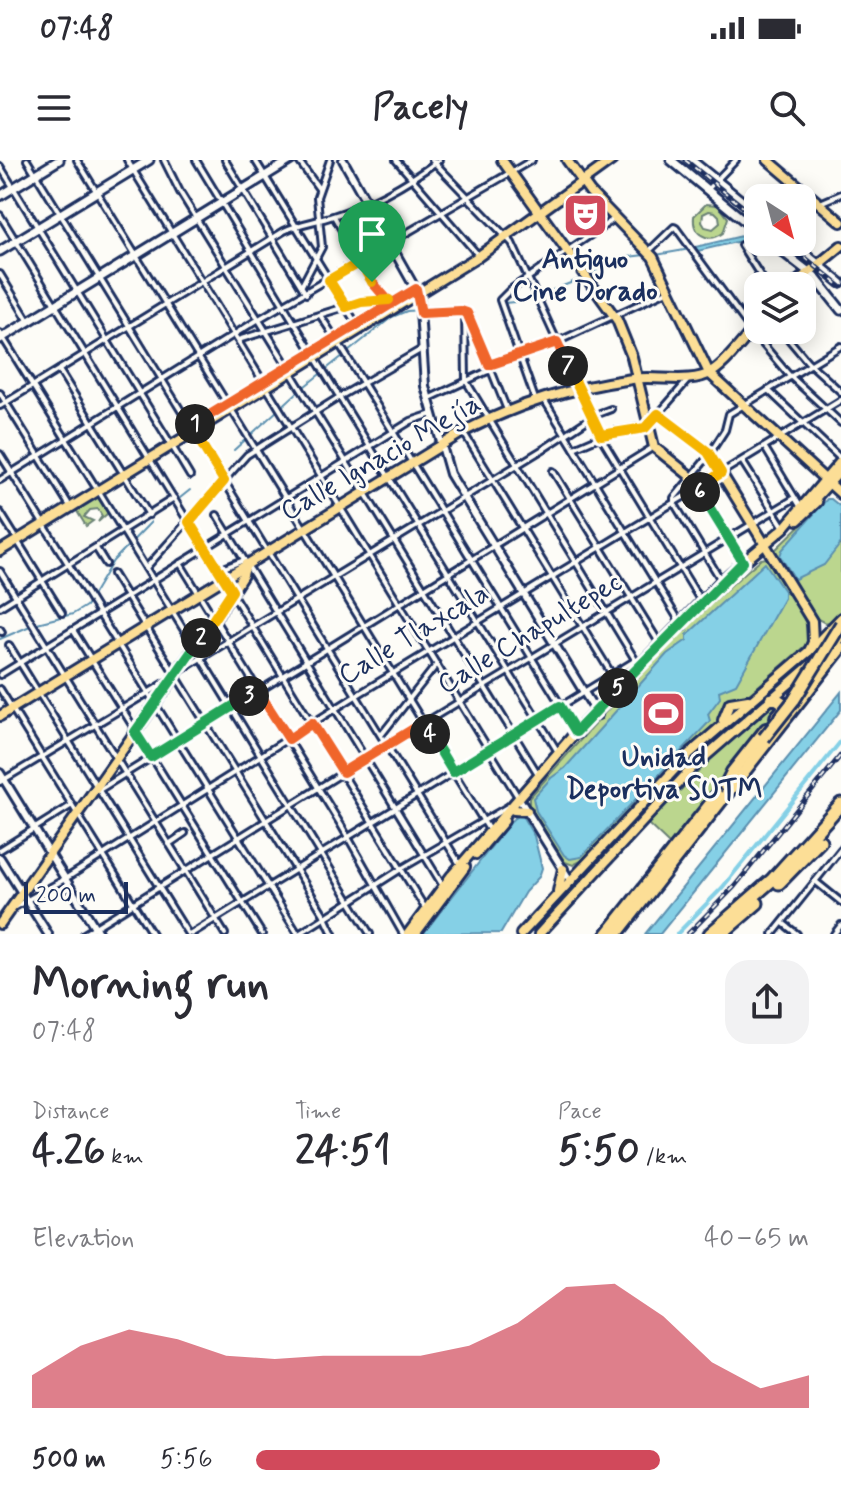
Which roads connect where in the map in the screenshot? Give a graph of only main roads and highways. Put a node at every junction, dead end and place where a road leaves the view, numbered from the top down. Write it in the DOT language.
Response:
graph roads {
  1 [pos="59,160"];
  2 [pos="149,160"];
  3 [pos="291,160"];
  4 [pos="502,160"];
  5 [pos="567,160"];
  6 [pos="612,160"];
  7 [pos="671,160"];
  8 [pos="691,160"];
  9 [pos="768,160"];
  10 [pos="583,182"];
  11 [pos="0,196"];
  12 [pos="744,203"];
  13 [pos="538,211"];
  14 [pos="839,220"];
  15 [pos="744,221"];
  16 [pos="841,246"];
  17 [pos="0,251"];
  18 [pos="787,256"];
  19 [pos="808,256"];
  20 [pos="818,264"];
  21 [pos="807,272"];
  22 [pos="809,272"];
  23 [pos="816,281"];
  24 [pos="841,283"];
  25 [pos="417,291"];
  26 [pos="841,310"];
  27 [pos="1,336"];
  28 [pos="744,338"];
  29 [pos="336,340"];
  30 [pos="709,373"];
  31 [pos="636,378"];
  32 [pos="841,460"];
  33 [pos="841,470"];
  34 [pos="825,482"];
  35 [pos="97,488"];
  36 [pos="841,496"];
  37 [pos="806,506"];
  38 [pos="798,520"];
  39 [pos="43,521"];
  40 [pos="16,538"];
  41 [pos="0,545"];
  42 [pos="766,547"];
  43 [pos="0,551"];
  44 [pos="245,562"];
  45 [pos="812,621"];
  46 [pos="840,621"];
  47 [pos="682,625"];
  48 [pos="841,637"];
  49 [pos="841,648"];
  50 [pos="809,651"];
  51 [pos="752,699"];
  52 [pos="771,699"];
  53 [pos="735,712"];
  54 [pos="597,714"];
  55 [pos="754,714"];
  56 [pos="0,716"];
  57 [pos="721,724"];
  58 [pos="578,733"];
  59 [pos="728,735"];
  60 [pos="725,786"];
  61 [pos="520,799"];
  62 [pos="841,804"];
  63 [pos="512,808"];
  64 [pos="527,811"];
  65 [pos="841,816"];
  66 [pos="587,864"];
  67 [pos="462,866"];
  68 [pos="588,881"];
  69 [pos="571,882"];
  70 [pos="555,897"];
  71 [pos="563,908"];
  72 [pos="0,924"];
  73 [pos="406,934"];
  74 [pos="415,934"];
  75 [pos="521,934"];
  76 [pos="539,934"];
  77 [pos="607,934"];
  78 [pos="617,934"];
  79 [pos="710,934"];
  80 [pos="721,934"];
  1 -- 11 [label="main road"];
  2 -- 17 [label="main road"];
  3 -- 27 [label="main road"];
  4 -- 13 [label="main road"];
  5 -- 10 [label="main road"];
  6 -- 10 [label="main road"];
  7 -- 15 [label="main road"];
  8 -- 12 [label="main road"];
  9 -- 14 [label="main road"];
  10 -- 13 [label="main road"];
  10 -- 30 [label="main road"];
  13 -- 25 [label="main road"];
  13 -- 31 [label="main road"];
  16 -- 20 [label="main road"];
  18 -- 21 [label="main road"];
  19 -- 20 [label="main road"];
  20 -- 22 [label="main road"];
  20 -- 24 [label="main road"];
  23 -- 26 [label="main road"];
  25 -- 29 [label="main road"];
  25 -- 29 [label="main road"];
  28 -- 30 [label="main road"];
  29 -- 35 [label="main road"];
  30 -- 31 [label="main road, Calle Ignacio Mejía"];
  30 -- 34 [label="main road"];
  31 -- 42 [label="main road, Calle Tlaxcala"];
  31 -- 44 [label="main road, Calle Ignacio Mejía"];
  32 -- 34 [label="main road"];
  33 -- 34 [label="main road"];
  34 -- 36 [label="main road"];
  34 -- 37 [label="main road"];
  35 -- 39 [label="main road"];
  35 -- 39 [label="main road"];
  36 -- 38 [label="main road"];
  37 -- 38 [label="main road"];
  37 -- 42 [label="main road"];
  38 -- 42 [label="main road"];
  39 -- 40 [label="main road"];
  40 -- 41 [label="main road"];
  40 -- 43 [label="main road"];
  42 -- 45 [label="main road"];
  42 -- 47 [label="main road"];
  42 -- 47 [label="main road"];
  44 -- 56 [label="main road, Calle Ignacio Mejía"];
  44 -- 72 [label="main road"];
  45 -- 46 [label="main road"];
  45 -- 50 [label="main road"];
  46 -- 50 [label="main road"];
  46 -- 60 [label="highway, bridge"];
  47 -- 54 [label="main road"];
  47 -- 54 [label="main road"];
  48 -- 52 [label="main road"];
  49 -- 78 [label="highway"];
  50 -- 51 [label="main road"];
  51 -- 53 [label="main road"];
  51 -- 57 [label="main road"];
  52 -- 55 [label="main road"];
  52 -- 60 [label="highway"];
  53 -- 55 [label="main road"];
  53 -- 57 [label="main road"];
  53 -- 59 [label="main road"];
  54 -- 58 [label="main road"];
  55 -- 59 [label="main road"];
  57 -- 66 [label="main road"];
  58 -- 61 [label="main road"];
  58 -- 61 [label="main road"];
  59 -- 68 [label="main road"];
  60 -- 77 [label="highway"];
  61 -- 63 [label="main road"];
  62 -- 79 [label="highway"];
  63 -- 64 [label="main road"];
  63 -- 67 [label="main road"];
  63 -- 67 [label="main road"];
  65 -- 80 [label="highway"];
  66 -- 69 [label="main road"];
  66 -- 70 [label="main road"];
  67 -- 73 [label="main road"];
  67 -- 74 [label="main road"];
  68 -- 69 [label="main road"];
  68 -- 71 [label="main road"];
  69 -- 70 [label="main road"];
  69 -- 71 [label="main road"];
  70 -- 75 [label="main road"];
  71 -- 76 [label="main road"];
}
